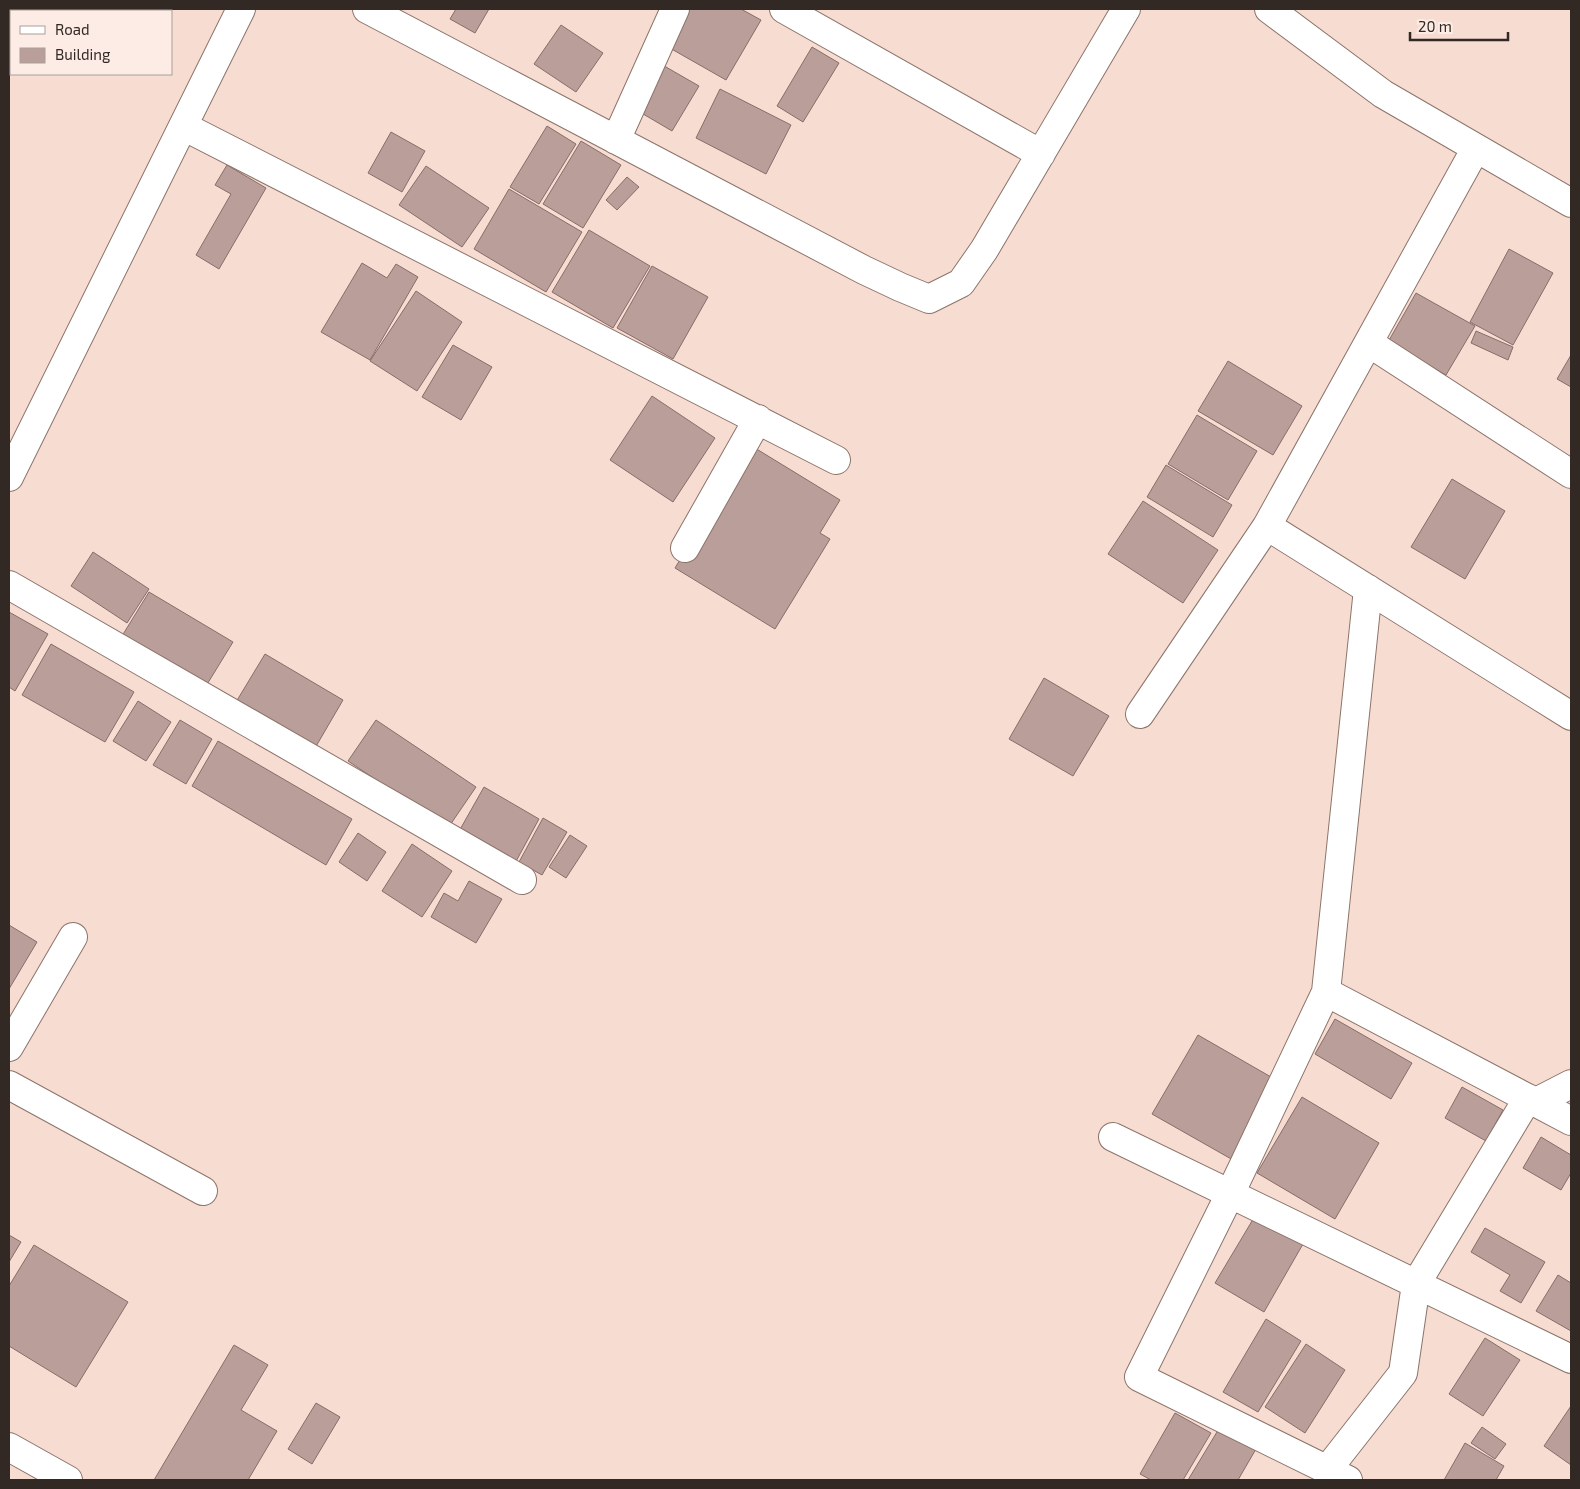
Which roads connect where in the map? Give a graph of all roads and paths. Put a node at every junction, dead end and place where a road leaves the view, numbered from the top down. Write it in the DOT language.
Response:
graph roads {
  1 [pos="241,9"];
  2 [pos="367,9"];
  3 [pos="675,9"];
  4 [pos="784,9"];
  5 [pos="1126,9"];
  6 [pos="1269,9"];
  7 [pos="183,126"];
  8 [pos="616,140"];
  9 [pos="1476,148"];
  10 [pos="1041,154"];
  11 [pos="1571,203"];
  12 [pos="1369,343"];
  13 [pos="758,419"];
  14 [pos="836,460"];
  15 [pos="1571,474"];
  16 [pos="9,477"];
  17 [pos="1267,526"];
  18 [pos="685,548"];
  19 [pos="9,585"];
  20 [pos="1368,589"];
  21 [pos="1140,714"];
  22 [pos="1571,716"];
  23 [pos="522,880"];
  24 [pos="73,937"];
  25 [pos="1326,992"];
  26 [pos="9,1047"];
  27 [pos="1571,1084"];
  28 [pos="9,1085"];
  29 [pos="1532,1100"];
  30 [pos="1571,1121"];
  31 [pos="1112,1137"];
  32 [pos="203,1191"];
  33 [pos="1230,1194"];
  34 [pos="1416,1284"];
  35 [pos="1571,1359"];
  36 [pos="9,1447"];
  37 [pos="1338,1475"];
  38 [pos="68,1480"];
  1 -- 7 [label="street"];
  2 -- 8 [label="street"];
  3 -- 8 [label="street"];
  4 -- 10 [label="street"];
  5 -- 10 [label="street"];
  6 -- 9 [label="street"];
  7 -- 13 [label="street"];
  7 -- 16 [label="street"];
  8 -- 10 [label="street"];
  9 -- 11 [label="street"];
  9 -- 12 [label="street"];
  12 -- 15 [label="street"];
  12 -- 17 [label="street"];
  13 -- 14 [label="street"];
  13 -- 18 [label="street"];
  17 -- 20 [label="street"];
  17 -- 21 [label="street"];
  19 -- 23 [label="street"];
  20 -- 22 [label="street"];
  20 -- 25 [label="street"];
  24 -- 26 [label="street"];
  25 -- 29 [label="street"];
  25 -- 33 [label="street"];
  27 -- 29 [label="street"];
  28 -- 32 [label="street"];
  29 -- 30 [label="street"];
  29 -- 34 [label="street"];
  31 -- 33 [label="street"];
  33 -- 34 [label="street"];
  33 -- 37 [label="street"];
  34 -- 35 [label="street"];
  34 -- 37 [label="street"];
  36 -- 38 [label="street"];
}
